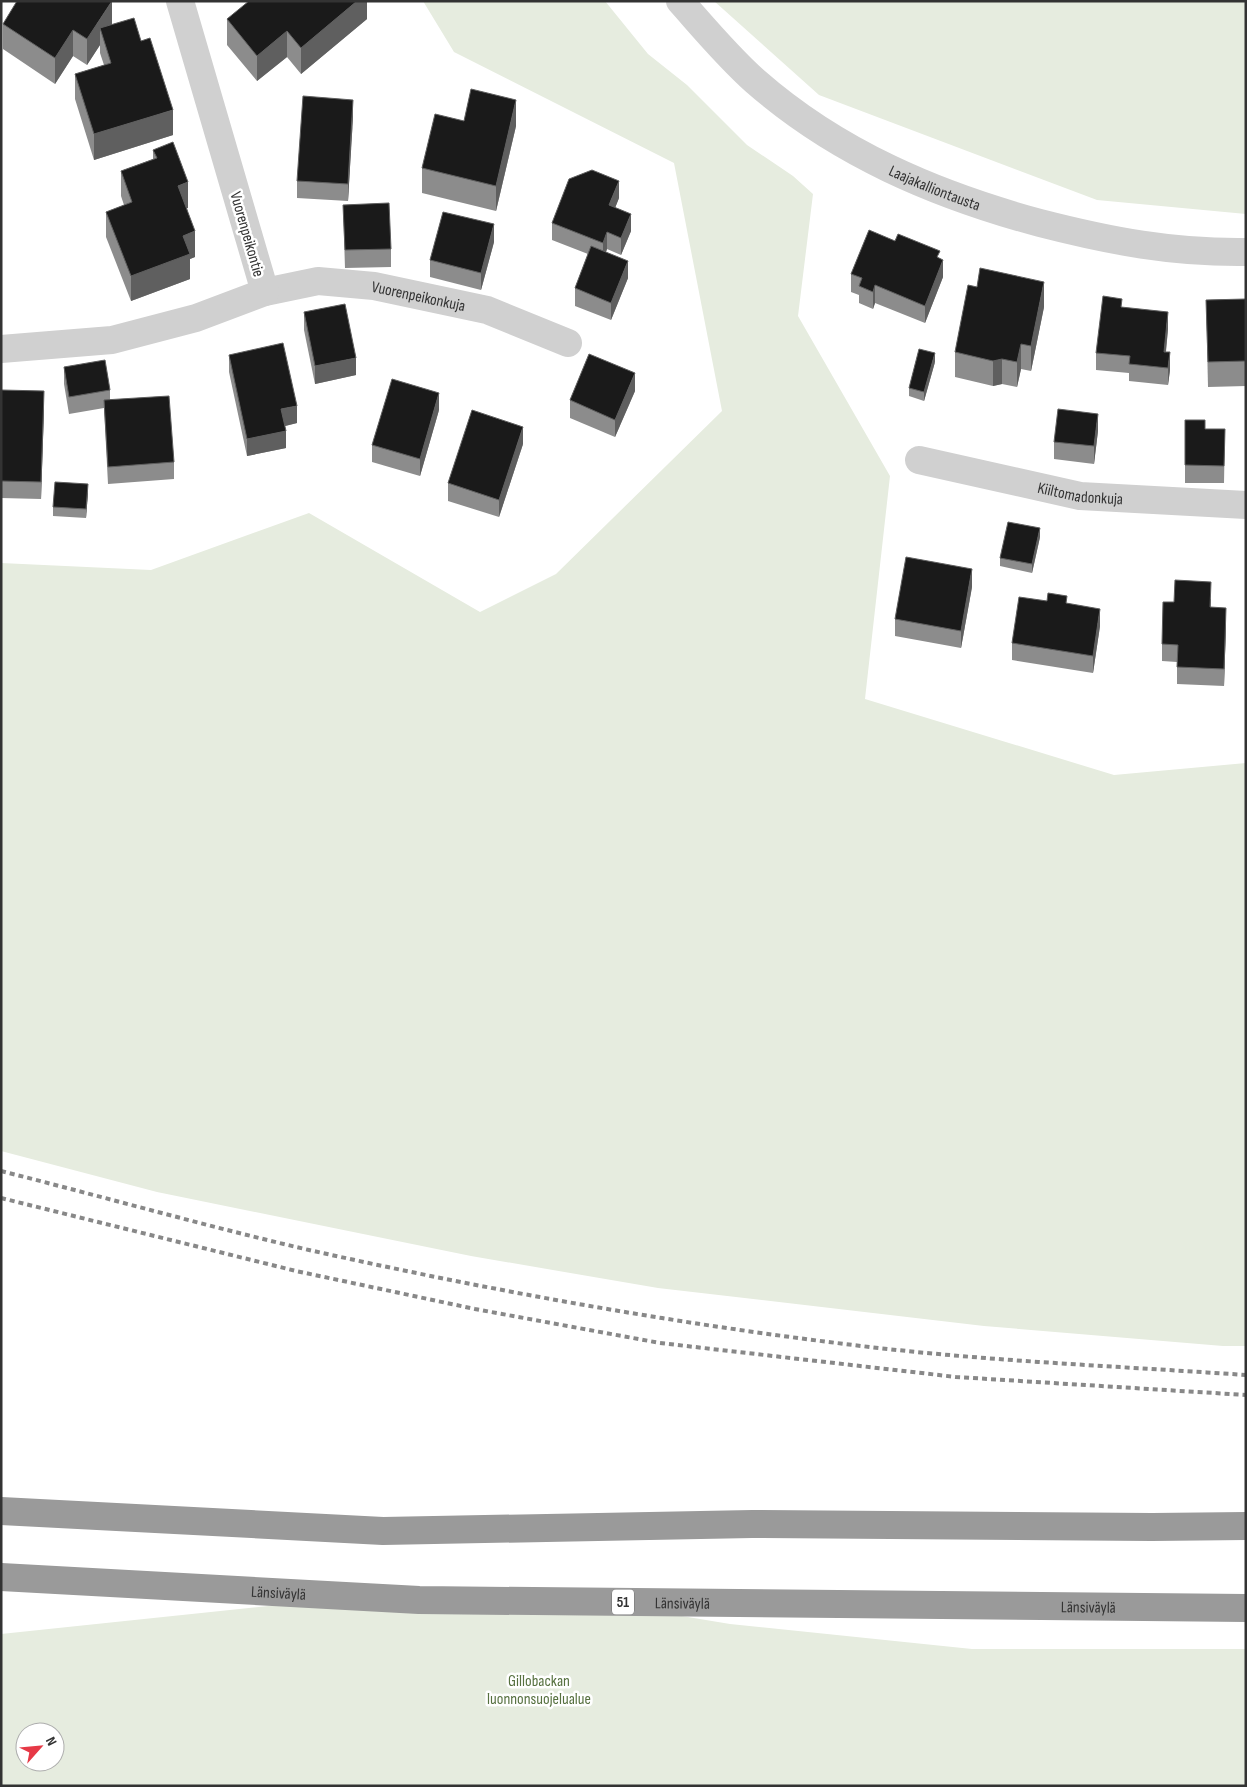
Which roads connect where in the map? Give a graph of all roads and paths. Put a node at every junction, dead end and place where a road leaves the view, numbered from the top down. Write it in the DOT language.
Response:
graph roads {
  1 [pos="180,1"];
  2 [pos="680,1"];
  3 [pos="1246,252"];
  4 [pos="265,292"];
  5 [pos="568,343"];
  6 [pos="1,349"];
  7 [pos="919,460"];
  8 [pos="1246,505"];
  9 [pos="1,1511"];
  10 [pos="1246,1526"];
  11 [pos="1,1577"];
  12 [pos="1246,1608"];
  1 -- 4 [label="street, Vuorenpeikontie"];
  2 -- 3 [label="street, Laajakalliontausta"];
  4 -- 5 [label="street, Vuorenpeikonkuja"];
  4 -- 6 [label="street, Vuorenpeikontie"];
  7 -- 8 [label="street, Kiiltomadonkuja"];
  9 -- 10 [label="highway"];
  11 -- 12 [label="highway, Länsiväylä / 51"];
}
